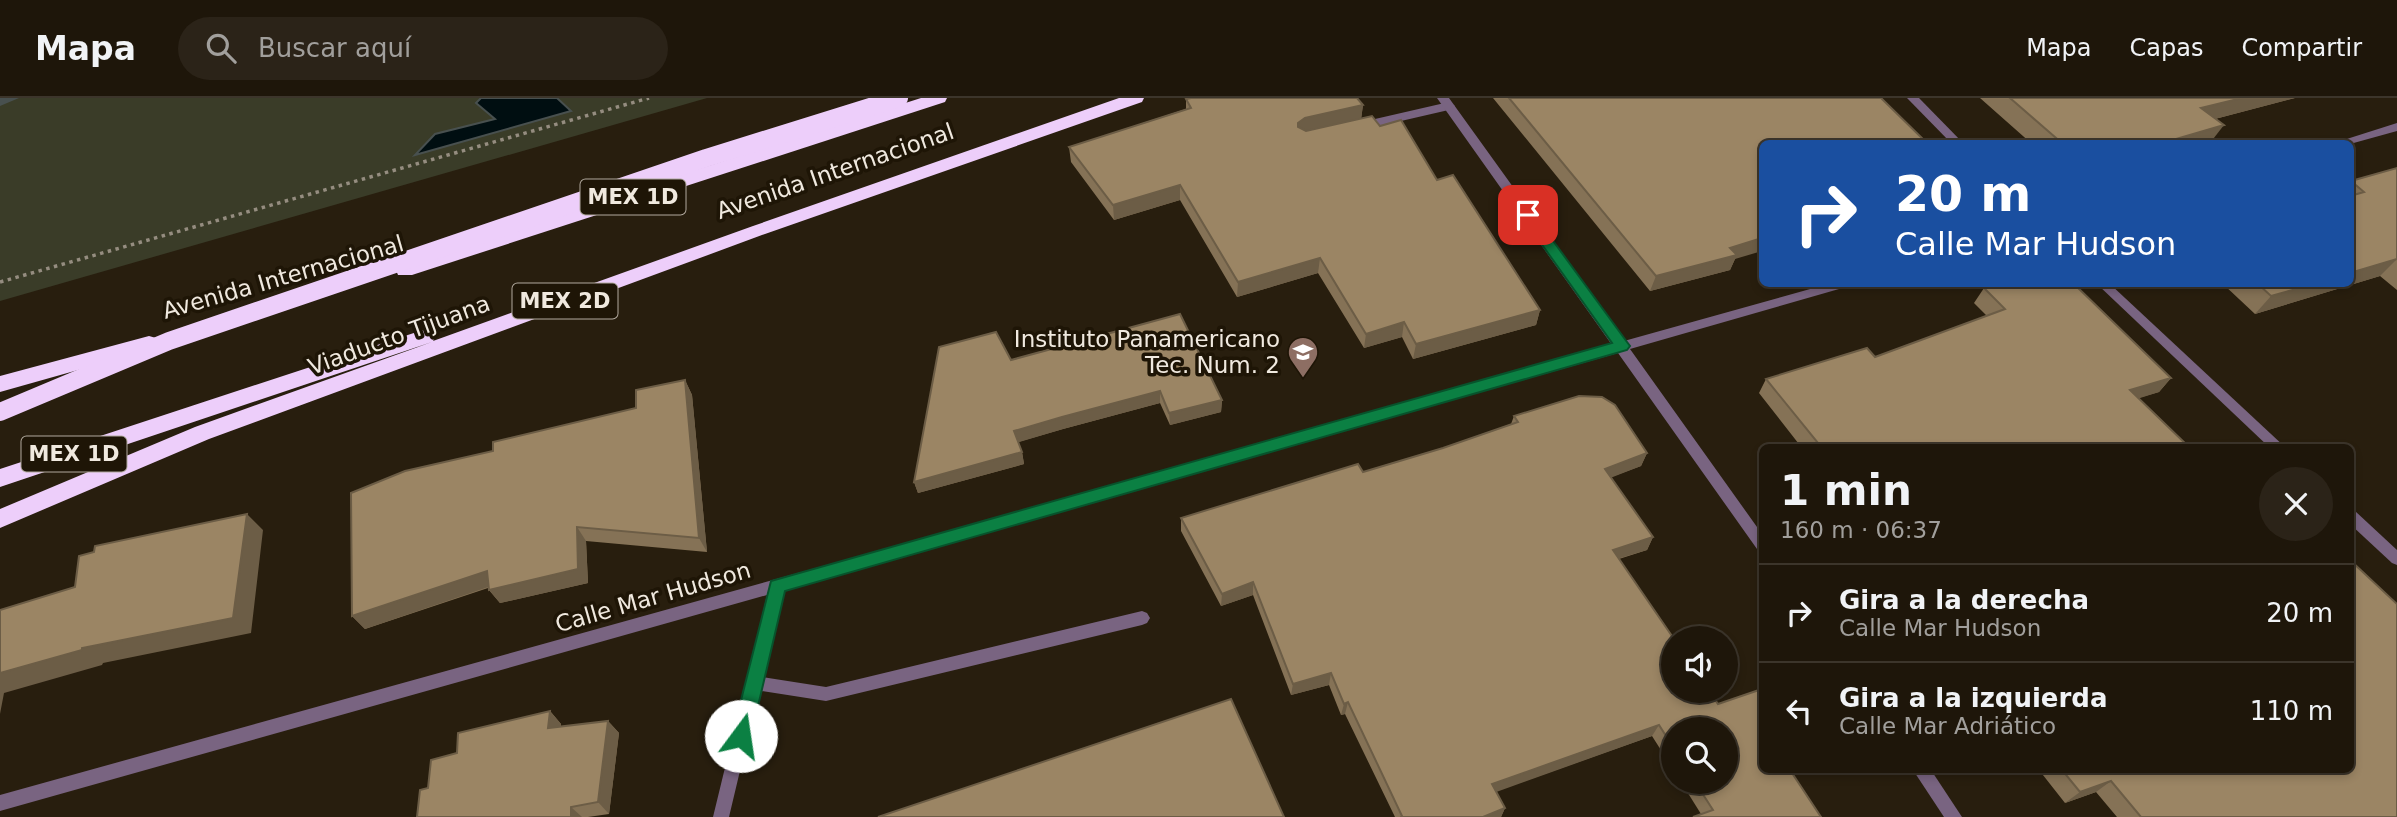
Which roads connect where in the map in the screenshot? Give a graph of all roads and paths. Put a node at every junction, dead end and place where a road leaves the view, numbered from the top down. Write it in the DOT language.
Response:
graph roads {
  1 [pos="649,98"];
  2 [pos="899,98"];
  3 [pos="939,98"];
  4 [pos="1128,98"];
  5 [pos="1136,98"];
  6 [pos="1913,98"];
  7 [pos="639,99"];
  8 [pos="1446,102"];
  9 [pos="2397,127"];
  10 [pos="1344,131"];
  11 [pos="1955,140"];
  12 [pos="2350,140"];
  13 [pos="0,282"];
  14 [pos="1831,287"];
  15 [pos="2106,287"];
  16 [pos="327,295"];
  17 [pos="1622,346"];
  18 [pos="0,384"];
  19 [pos="0,402"];
  20 [pos="0,412"];
  21 [pos="147,429"];
  22 [pos="2275,444"];
  23 [pos="0,478"];
  24 [pos="0,489"];
  25 [pos="0,519"];
  26 [pos="2354,519"];
  27 [pos="1759,541"];
  28 [pos="2397,559"];
  29 [pos="777,586"];
  30 [pos="1142,618"];
  31 [pos="755,682"];
  32 [pos="1923,773"];
  33 [pos="0,803"];
  34 [pos="721,817"];
  35 [pos="1954,817"];
  1 -- 7 [label="path"];
  2 -- 20 [label="highway, bridge"];
  3 -- 16 [label="highway, Avenida Internacional / MEX 1D"];
  4 -- 21 [label="highway, Avenida Internacional / MEX 1D"];
  5 -- 25 [label="highway, Viaducto Tijuana / MEX 2D"];
  6 -- 11 [label="street"];
  7 -- 13 [label="path"];
  8 -- 10 [label="street"];
  8 -- 17 [label="street"];
  9 -- 12 [label="street"];
  14 -- 17 [label="street, Calle Mar Hudson"];
  15 -- 22 [label="street"];
  16 -- 18 [label="highway, Avenida Internacional / MEX 1D"];
  16 -- 19 [label="highway"];
  17 -- 27 [label="street"];
  17 -- 29 [label="street, Calle Mar Hudson"];
  21 -- 23 [label="highway, Avenida Internacional / MEX 1D"];
  21 -- 24 [label="highway"];
  26 -- 28 [label="street"];
  29 -- 31 [label="street"];
  29 -- 33 [label="street, Calle Mar Hudson"];
  30 -- 31 [label="street"];
  31 -- 34 [label="street"];
  32 -- 35 [label="street"];
}
